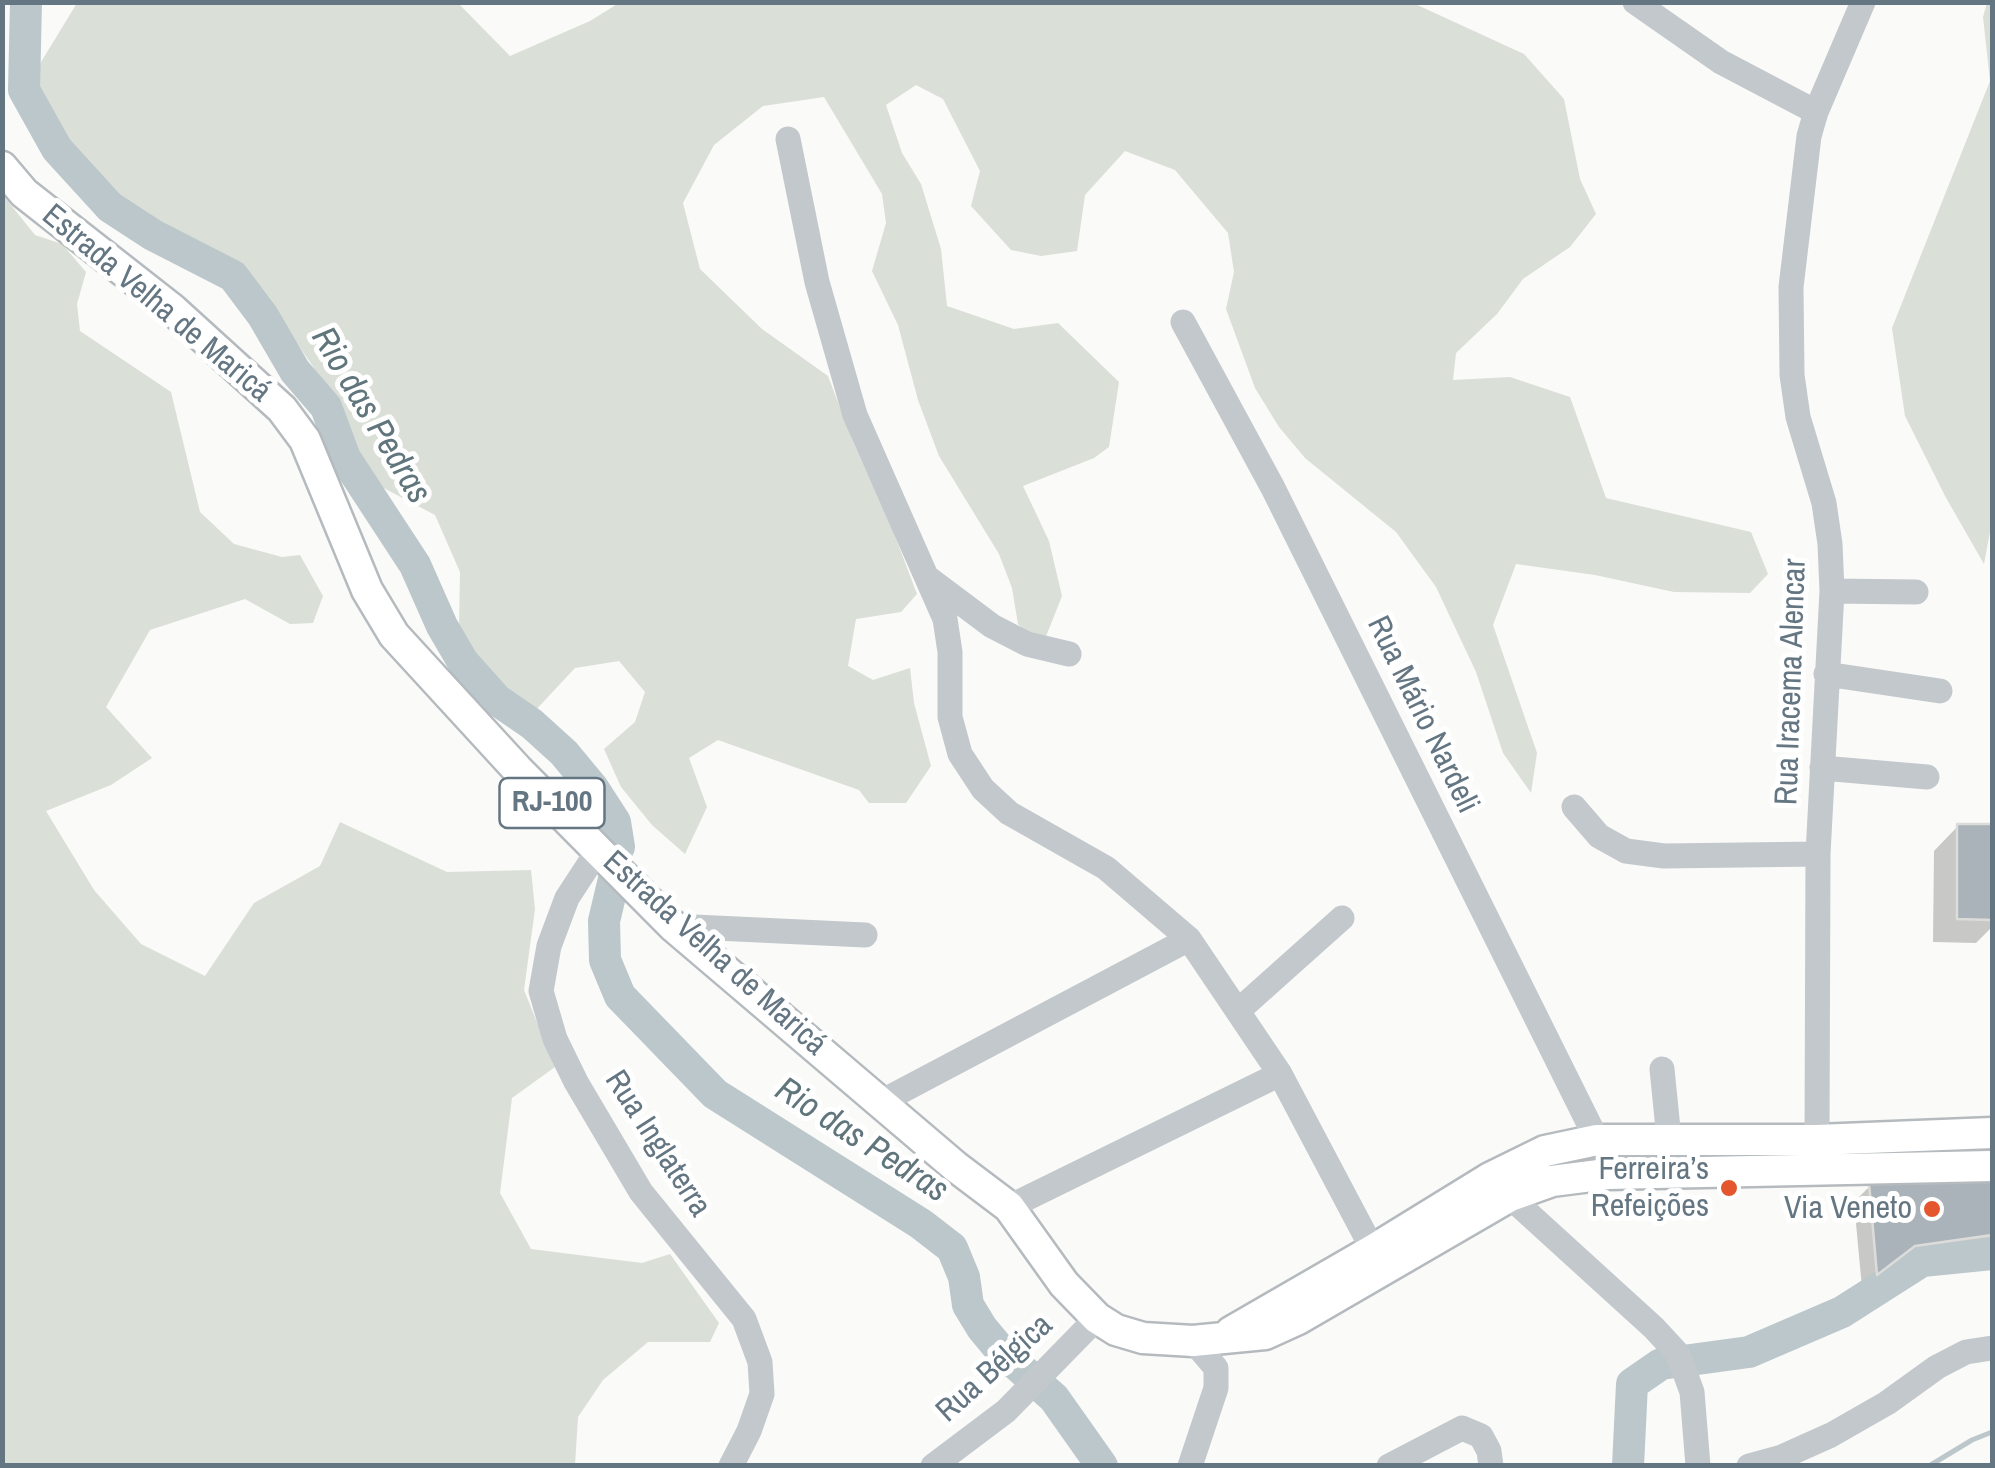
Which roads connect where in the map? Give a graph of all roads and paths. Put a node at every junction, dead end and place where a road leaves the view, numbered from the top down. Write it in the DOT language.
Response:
graph roads {
  1 [pos="1634,2"];
  2 [pos="1864,2"];
  3 [pos="1816,112"];
  4 [pos="788,139"];
  5 [pos="2,168"];
  6 [pos="1183,322"];
  7 [pos="928,578"];
  8 [pos="1832,591"];
  9 [pos="1916,592"];
  10 [pos="1069,654"];
  11 [pos="1826,674"];
  12 [pos="1940,691"];
  13 [pos="1822,768"];
  14 [pos="1927,776"];
  15 [pos="1574,807"];
  16 [pos="599,849"];
  17 [pos="1818,854"];
  18 [pos="1342,918"];
  19 [pos="673,926"];
  20 [pos="865,935"];
  21 [pos="1189,939"];
  22 [pos="1238,1010"];
  23 [pos="1662,1069"];
  24 [pos="1280,1074"];
  25 [pos="879,1102"];
  26 [pos="1988,1132"];
  27 [pos="1669,1139"];
  28 [pos="1597,1140"];
  29 [pos="1817,1140"];
  30 [pos="1992,1166"];
  31 [pos="1500,1187"];
  32 [pos="1009,1207"];
  33 [pos="1374,1250"];
  34 [pos="1098,1318"];
  35 [pos="1205,1340"];
  36 [pos="1992,1348"];
  37 [pos="730,1466"];
  38 [pos="933,1466"];
  39 [pos="1190,1466"];
  40 [pos="1390,1466"];
  41 [pos="1491,1466"];
  42 [pos="1698,1466"];
  43 [pos="1749,1466"];
  1 -- 3 [label="street"];
  2 -- 3 [label="street, Rua Iracema Alencar"];
  3 -- 8 [label="street, Rua Iracema Alencar"];
  4 -- 7 [label="street"];
  5 -- 16 [label="main road, Estrada Velha de Maricá / RJ-100"];
  6 -- 28 [label="street, Rua Mário Nardeli"];
  7 -- 10 [label="street"];
  7 -- 21 [label="street"];
  8 -- 9 [label="street"];
  8 -- 11 [label="street, Rua Iracema Alencar"];
  11 -- 12 [label="street"];
  11 -- 13 [label="street, Rua Iracema Alencar"];
  13 -- 14 [label="street"];
  13 -- 17 [label="street, Rua Iracema Alencar"];
  15 -- 17 [label="street"];
  16 -- 19 [label="main road, Estrada Velha de Maricá / RJ-100"];
  16 -- 37 [label="street, Rua Inglaterra"];
  17 -- 29 [label="street, Rua Iracema Alencar"];
  18 -- 22 [label="street"];
  19 -- 20 [label="street"];
  19 -- 25 [label="main road, Estrada Velha de Maricá / RJ-100"];
  21 -- 22 [label="street"];
  21 -- 25 [label="street"];
  22 -- 24 [label="street"];
  23 -- 27 [label="street"];
  24 -- 32 [label="street"];
  24 -- 33 [label="street"];
  25 -- 32 [label="main road, Estrada Velha de Maricá / RJ-100"];
  26 -- 29 [label="main road, Estrada Velha de Maricá / RJ-100"];
  27 -- 28 [label="main road, Estrada Velha de Maricá / RJ-100"];
  27 -- 29 [label="main road, Estrada Velha de Maricá / RJ-100"];
  28 -- 31 [label="main road, Estrada Velha de Maricá / RJ-100"];
  30 -- 31 [label="main road, Estrada Velha de Maricá / RJ-100"];
  31 -- 33 [label="main road, Estrada Velha de Maricá / RJ-100"];
  31 -- 35 [label="main road, Estrada Velha de Maricá / RJ-100"];
  31 -- 42 [label="street"];
  32 -- 34 [label="main road, Estrada Velha de Maricá / RJ-100"];
  33 -- 35 [label="main road, Estrada Velha de Maricá / RJ-100"];
  34 -- 35 [label="main road, Estrada Velha de Maricá / RJ-100"];
  34 -- 38 [label="street, Rua Bélgica"];
  35 -- 39 [label="street"];
  36 -- 43 [label="street"];
  40 -- 41 [label="street"];
}
